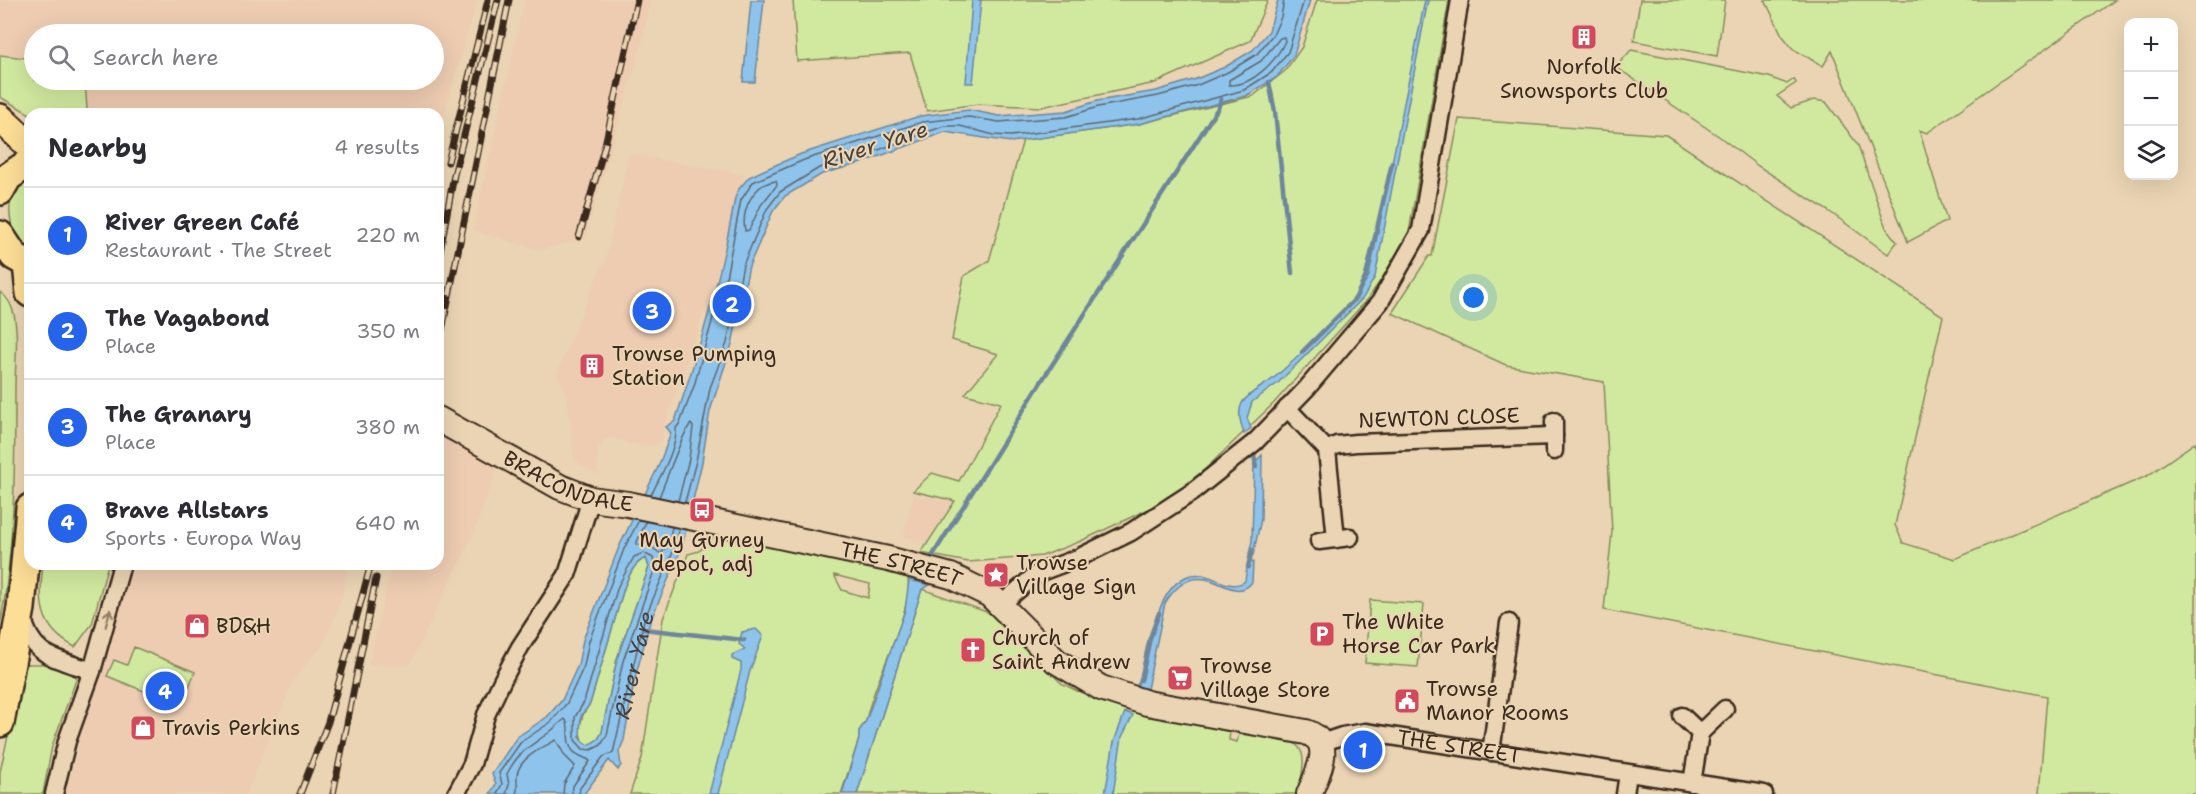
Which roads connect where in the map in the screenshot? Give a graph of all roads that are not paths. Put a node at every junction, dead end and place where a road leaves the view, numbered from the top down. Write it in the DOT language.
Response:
graph roads {
  1 [pos="1460,0"];
  2 [pos="0,118"];
  3 [pos="24,140"];
  4 [pos="24,166"];
  5 [pos="0,191"];
  6 [pos="0,235"];
  7 [pos="24,262"];
  8 [pos="1287,408"];
  9 [pos="444,422"];
  10 [pos="1554,436"];
  11 [pos="1327,450"];
  12 [pos="591,499"];
  13 [pos="706,521"];
  14 [pos="1335,539"];
  15 [pos="24,570"];
  16 [pos="120,570"];
  17 [pos="1000,605"];
  18 [pos="21,608"];
  19 [pos="1509,623"];
  20 [pos="92,671"];
  21 [pos="1725,709"];
  22 [pos="1682,716"];
  23 [pos="0,723"];
  24 [pos="1700,733"];
  25 [pos="1321,743"];
  26 [pos="1491,752"];
  27 [pos="1628,774"];
  28 [pos="1692,783"];
  29 [pos="54,794"];
  30 [pos="456,794"];
  31 [pos="1309,794"];
  32 [pos="1625,794"];
  33 [pos="1764,794"];
  1 -- 8 [label="street"];
  2 -- 3 [label="main road"];
  4 -- 5 [label="main road"];
  6 -- 7 [label="main road"];
  8 -- 11 [label="street"];
  8 -- 17 [label="street"];
  9 -- 12 [label="street, BRACONDALE"];
  10 -- 11 [label="street, NEWTON CLOSE"];
  11 -- 14 [label="street"];
  12 -- 13 [label="street, BRACONDALE"];
  12 -- 30 [label="street"];
  13 -- 17 [label="street, THE STREET"];
  15 -- 18 [label="main road"];
  20 -- 16 [label="street, one-way"];
  17 -- 25 [label="street, THE STREET"];
  18 -- 20 [label="street"];
  18 -- 23 [label="main road"];
  19 -- 26 [label="street"];
  20 -- 29 [label="street"];
  21 -- 24 [label="street"];
  22 -- 24 [label="street"];
  24 -- 28 [label="street"];
  25 -- 26 [label="street, THE STREET"];
  25 -- 31 [label="street"];
  26 -- 27 [label="street, THE STREET"];
  27 -- 28 [label="street, THE STREET"];
  27 -- 32 [label="street"];
  28 -- 33 [label="street, THE STREET"];
}
